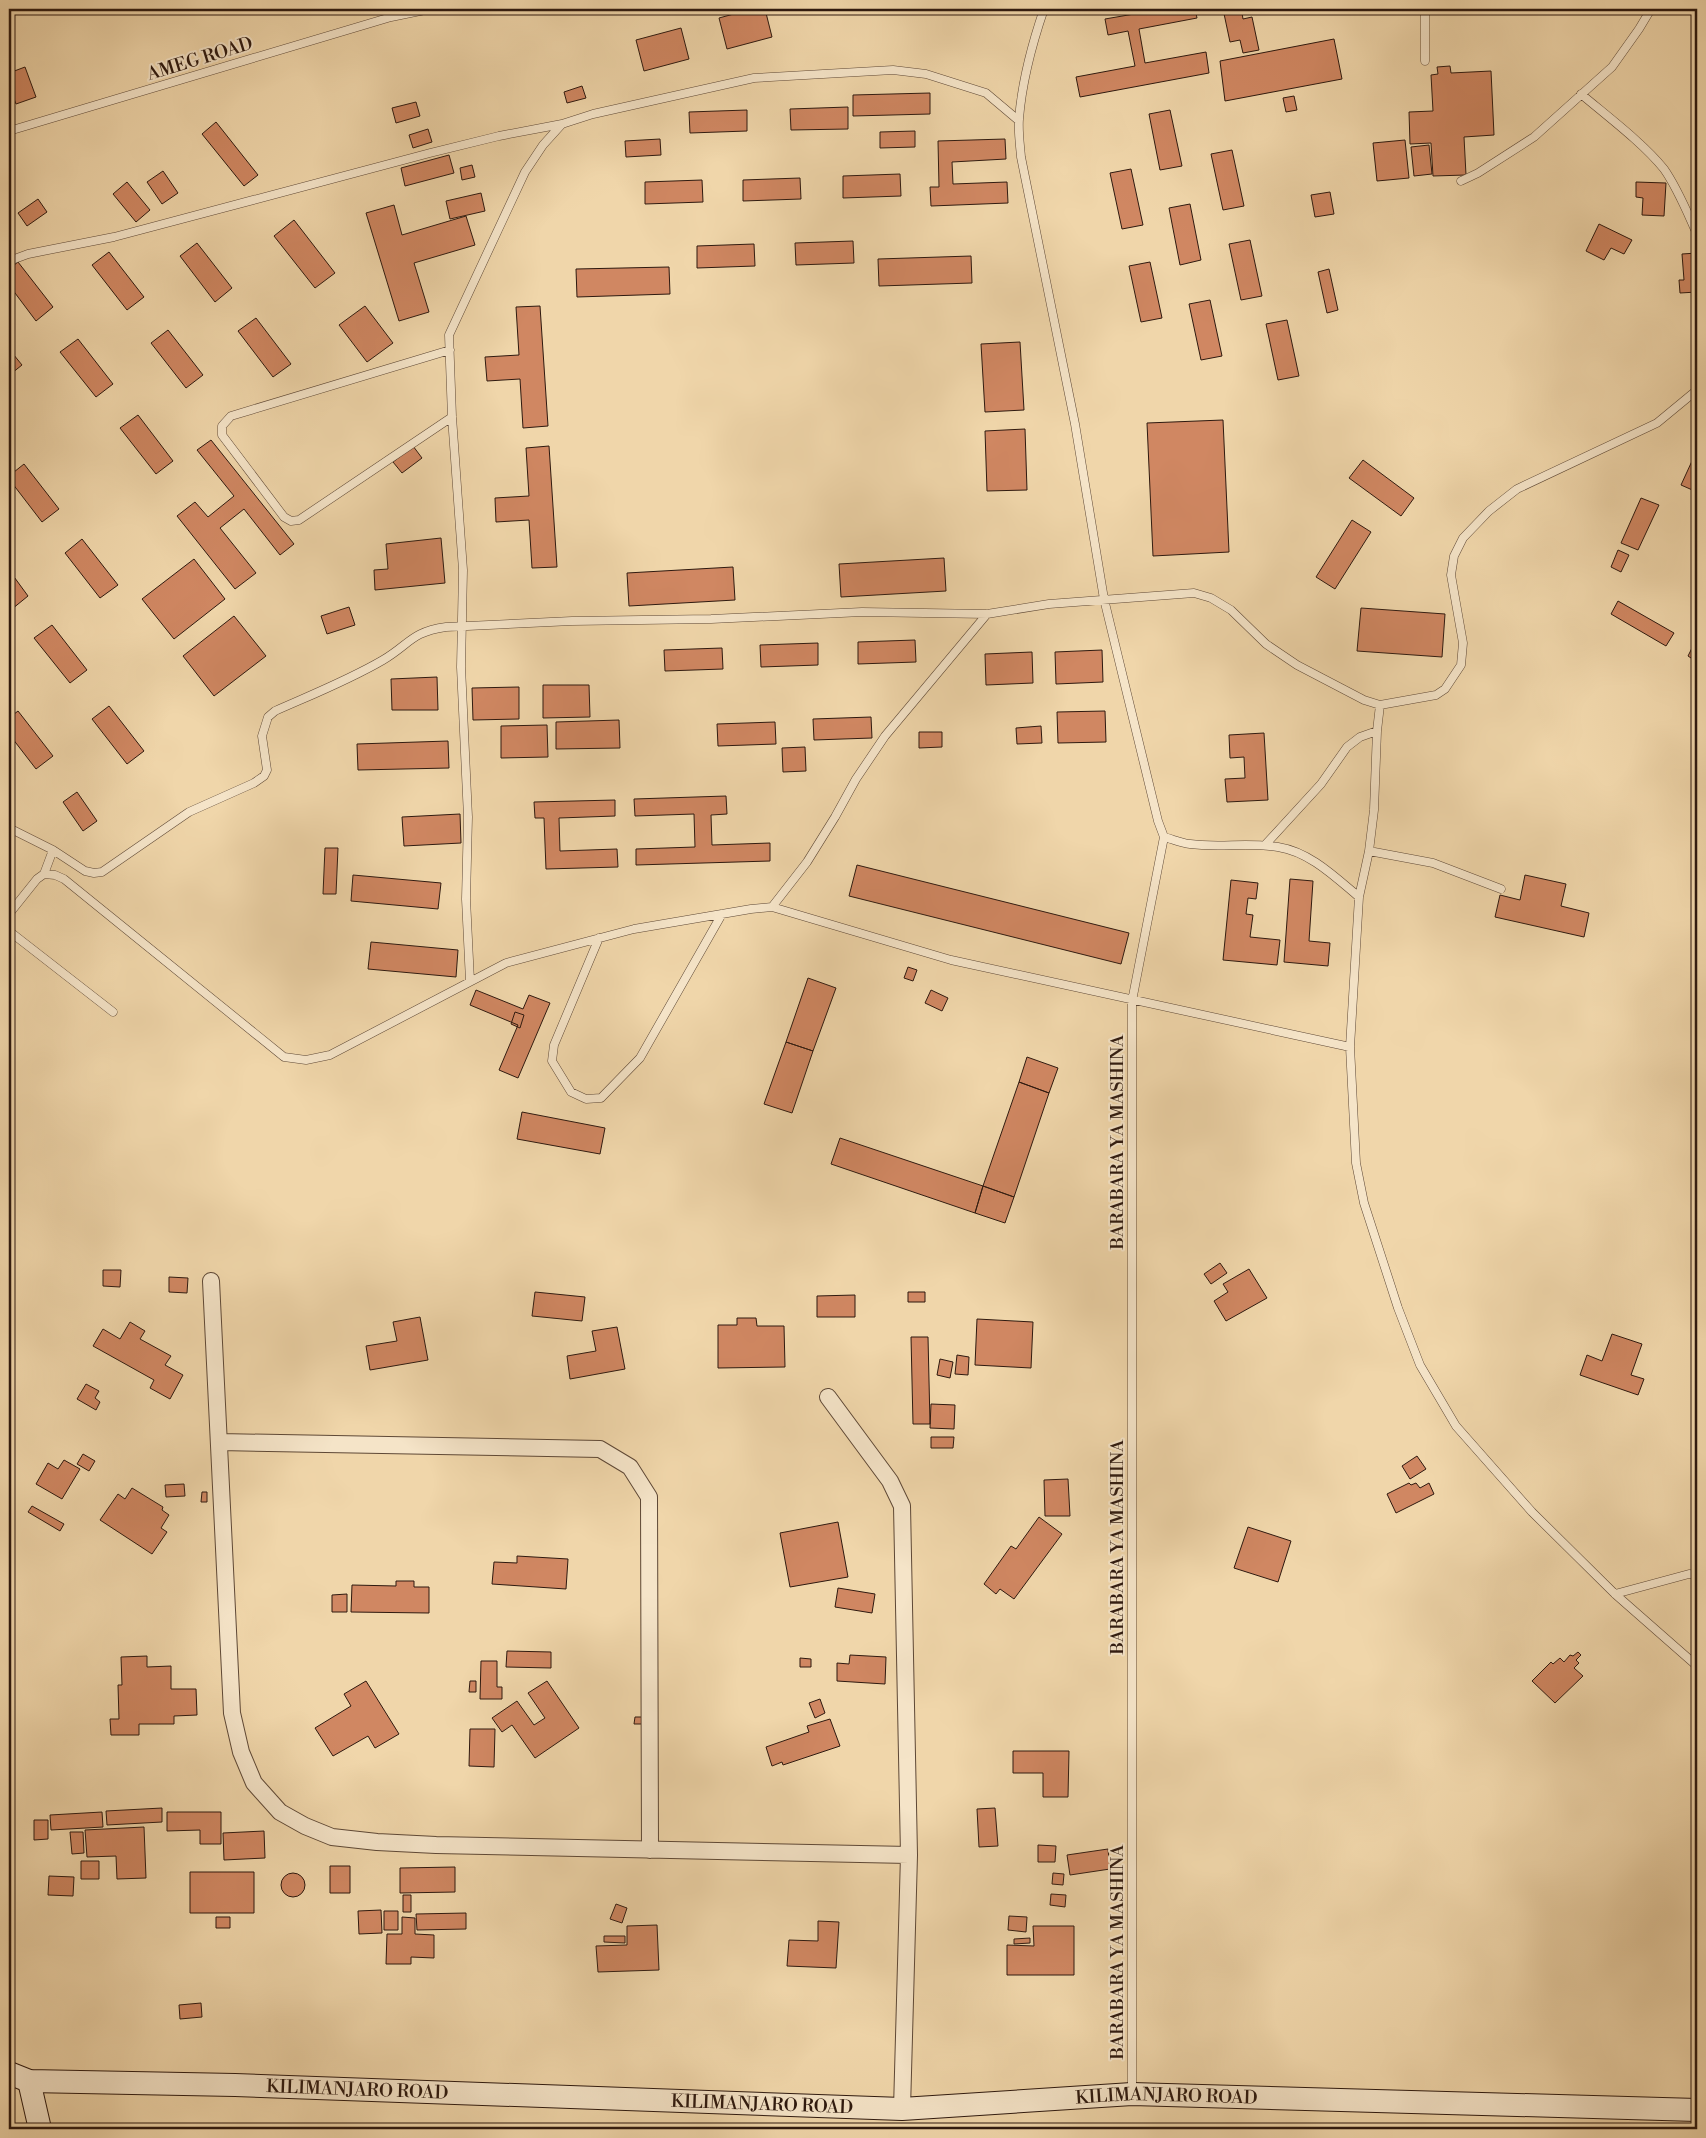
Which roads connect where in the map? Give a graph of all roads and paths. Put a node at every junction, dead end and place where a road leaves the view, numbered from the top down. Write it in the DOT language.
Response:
graph roads {
  1 [pos="395,9"];
  2 [pos="430,9"];
  3 [pos="1044,9"];
  4 [pos="1425,9"];
  5 [pos="1651,9"];
  6 [pos="391,17"];
  7 [pos="1425,61"];
  8 [pos="1581,94"];
  9 [pos="1018,120"];
  10 [pos="562,124"];
  11 [pos="9,132"];
  12 [pos="1461,180"];
  13 [pos="1697,234"];
  14 [pos="9,261"];
  15 [pos="450,350"];
  16 [pos="1697,390"];
  17 [pos="452,417"];
  18 [pos="1104,598"];
  19 [pos="987,614"];
  20 [pos="461,626"];
  21 [pos="1380,705"];
  22 [pos="1377,731"];
  23 [pos="9,828"];
  24 [pos="1164,837"];
  25 [pos="1265,845"];
  26 [pos="53,850"];
  27 [pos="1369,851"];
  28 [pos="44,874"];
  29 [pos="1501,888"];
  30 [pos="1359,897"];
  31 [pos="772,907"];
  32 [pos="9,914"];
  33 [pos="722,914"];
  34 [pos="9,931"];
  35 [pos="599,938"];
  36 [pos="470,981"];
  37 [pos="1132,1000"];
  38 [pos="113,1012"];
  39 [pos="1350,1047"];
  40 [pos="211,1281"];
  41 [pos="828,1397"];
  42 [pos="220,1442"];
  43 [pos="1697,1575"];
  44 [pos="1615,1594"];
  45 [pos="1697,1666"];
  46 [pos="650,1850"];
  47 [pos="909,1855"];
  48 [pos="19,2077"];
  49 [pos="1132,2094"];
  50 [pos="902,2109"];
  51 [pos="1697,2110"];
  52 [pos="40,2129"];
  1 -- 6 [label="lane"];
  2 -- 6 [label="lane, AMEG ROAD"];
  3 -- 9 [label="lane"];
  4 -- 7 [label="lane"];
  5 -- 8 [label="lane"];
  6 -- 11 [label="lane, AMEG ROAD"];
  8 -- 12 [label="lane"];
  8 -- 13 [label="lane"];
  9 -- 10 [label="lane"];
  9 -- 18 [label="lane"];
  10 -- 14 [label="lane"];
  10 -- 15 [label="lane"];
  15 -- 17 [label="lane"];
  15 -- 17 [label="lane"];
  16 -- 21 [label="lane"];
  17 -- 20 [label="lane"];
  18 -- 19 [label="lane"];
  18 -- 21 [label="lane"];
  18 -- 24 [label="lane"];
  19 -- 20 [label="lane"];
  19 -- 31 [label="lane"];
  20 -- 26 [label="lane"];
  20 -- 36 [label="lane"];
  21 -- 22 [label="lane"];
  22 -- 25 [label="lane"];
  22 -- 27 [label="lane"];
  23 -- 26 [label="lane"];
  24 -- 25 [label="lane"];
  24 -- 37 [label="lane, BARABARA YA MASHINA"];
  25 -- 30 [label="lane"];
  26 -- 28 [label="lane"];
  27 -- 29 [label="lane"];
  27 -- 30 [label="lane"];
  28 -- 32 [label="lane"];
  28 -- 36 [label="lane"];
  30 -- 39 [label="lane"];
  31 -- 33 [label="lane"];
  31 -- 37 [label="lane"];
  33 -- 35 [label="lane"];
  33 -- 35 [label="lane"];
  34 -- 38 [label="lane"];
  35 -- 36 [label="lane"];
  37 -- 39 [label="lane"];
  37 -- 49 [label="lane, BARABARA YA MASHINA"];
  39 -- 44 [label="lane"];
  40 -- 42 [label="street"];
  41 -- 47 [label="street"];
  42 -- 46 [label="street"];
  42 -- 46 [label="street"];
  43 -- 44 [label="lane"];
  44 -- 45 [label="lane"];
  46 -- 47 [label="street"];
  47 -- 50 [label="street"];
  48 -- 50 [label="main road, KILIMANJARO ROAD"];
  48 -- 52 [label="main road"];
  49 -- 50 [label="main road, KILIMANJARO ROAD"];
  49 -- 51 [label="main road, KILIMANJARO ROAD"];
}
